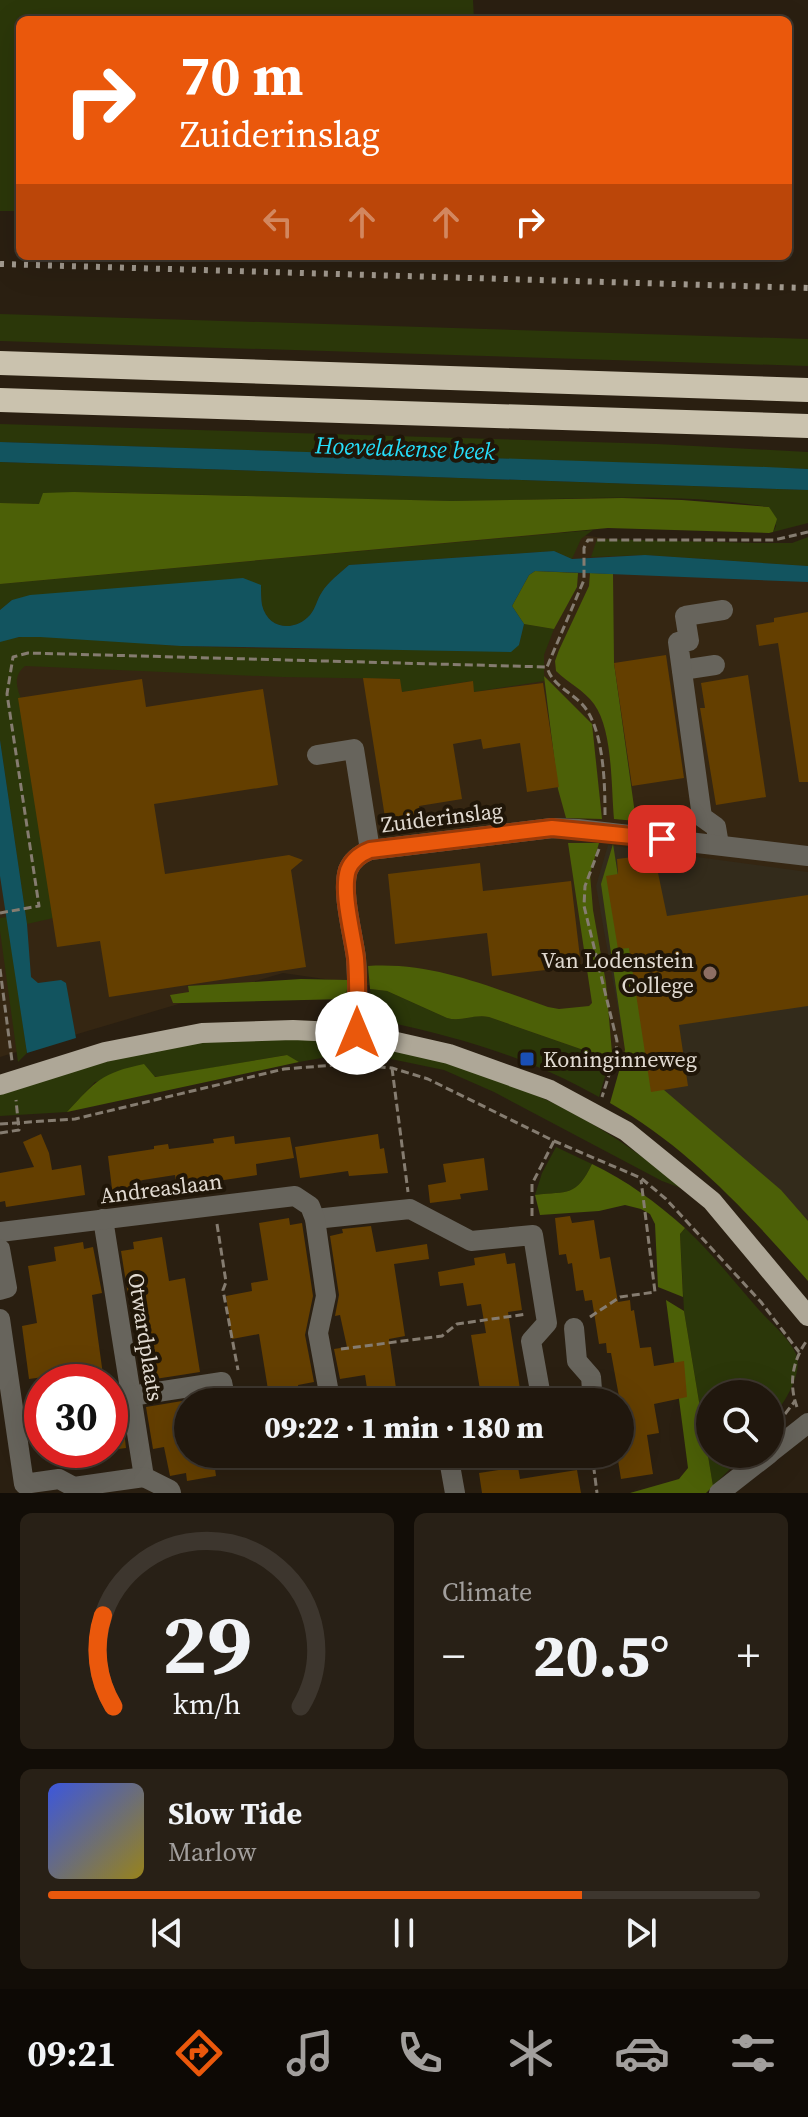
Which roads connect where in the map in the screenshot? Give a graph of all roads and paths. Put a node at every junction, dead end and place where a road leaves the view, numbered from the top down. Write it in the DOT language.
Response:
graph roads {
  1 [pos="0,363"];
  2 [pos="808,390"];
  3 [pos="0,400"];
  4 [pos="808,426"];
  5 [pos="808,532"];
  6 [pos="578,595"];
  7 [pos="723,610"];
  8 [pos="715,665"];
  9 [pos="547,667"];
  10 [pos="682,670"];
  11 [pos="317,755"];
  12 [pos="721,829"];
  13 [pos="370,850"];
  14 [pos="808,856"];
  15 [pos="1,912"];
  16 [pos="0,969"];
  17 [pos="357,1033"];
  18 [pos="392,1068"];
  19 [pos="7,1083"];
  20 [pos="19,1123"];
  21 [pos="0,1124"];
  22 [pos="0,1133"];
  23 [pos="554,1141"];
  24 [pos="641,1178"];
  25 [pos="215,1206"];
  26 [pos="410,1209"];
  27 [pos="103,1219"];
  28 [pos="315,1219"];
  29 [pos="0,1232"];
  30 [pos="533,1235"];
  31 [pos="0,1249"];
  32 [pos="0,1290"];
  33 [pos="545,1311"];
  34 [pos="808,1316"];
  35 [pos="0,1319"];
  36 [pos="574,1328"];
  37 [pos="808,1339"];
  38 [pos="320,1345"];
  39 [pos="799,1352"];
  40 [pos="227,1388"];
  41 [pos="328,1388"];
  42 [pos="539,1388"];
  43 [pos="592,1388"];
  44 [pos="174,1394"];
  45 [pos="131,1396"];
  46 [pos="807,1424"];
  47 [pos="784,1443"];
  48 [pos="451,1468"];
  49 [pos="594,1468"];
  50 [pos="752,1468"];
  51 [pos="144,1477"];
  52 [pos="21,1489"];
  53 [pos="171,1493"];
  54 [pos="455,1493"];
  55 [pos="597,1493"];
  56 [pos="719,1493"];
  1 -- 2 [label="highway"];
  3 -- 4 [label="highway"];
  5 -- 6 [label="path"];
  7 -- 10 [label="street"];
  8 -- 10 [label="street"];
  9 -- 15 [label="path"];
  10 -- 12 [label="street"];
  11 -- 13 [label="street"];
  12 -- 13 [label="street, Zuiderinslag"];
  12 -- 14 [label="street, Zuiderinslag"];
  13 -- 17 [label="street, Zuiderinslag"];
  16 -- 19 [label="path"];
  17 -- 19 [label="main road"];
  17 -- 34 [label="main road"];
  18 -- 20 [label="path"];
  18 -- 23 [label="path"];
  18 -- 26 [label="path"];
  19 -- 20 [label="path"];
  20 -- 21 [label="path"];
  20 -- 22 [label="path"];
  23 -- 24 [label="path"];
  23 -- 30 [label="path"];
  24 -- 36 [label="path"];
  24 -- 39 [label="path"];
  25 -- 27 [label="street, Andreaslaan"];
  25 -- 28 [label="street, Andreaslaan"];
  25 -- 40 [label="path"];
  26 -- 28 [label="street"];
  26 -- 30 [label="street"];
  27 -- 29 [label="street, Andreaslaan"];
  27 -- 45 [label="street, Otwardplaats"];
  28 -- 38 [label="street"];
  30 -- 33 [label="street"];
  31 -- 32 [label="street"];
  33 -- 38 [label="path"];
  33 -- 42 [label="street"];
  35 -- 52 [label="street"];
  36 -- 43 [label="street"];
  37 -- 39 [label="path"];
  38 -- 41 [label="street"];
  39 -- 46 [label="path"];
  44 -- 45 [label="street"];
  45 -- 51 [label="street, Otwardplaats"];
  46 -- 47 [label="street"];
  48 -- 54 [label="street"];
  49 -- 55 [label="path"];
  50 -- 56 [label="street"];
  51 -- 52 [label="street"];
  51 -- 53 [label="street"];
}
